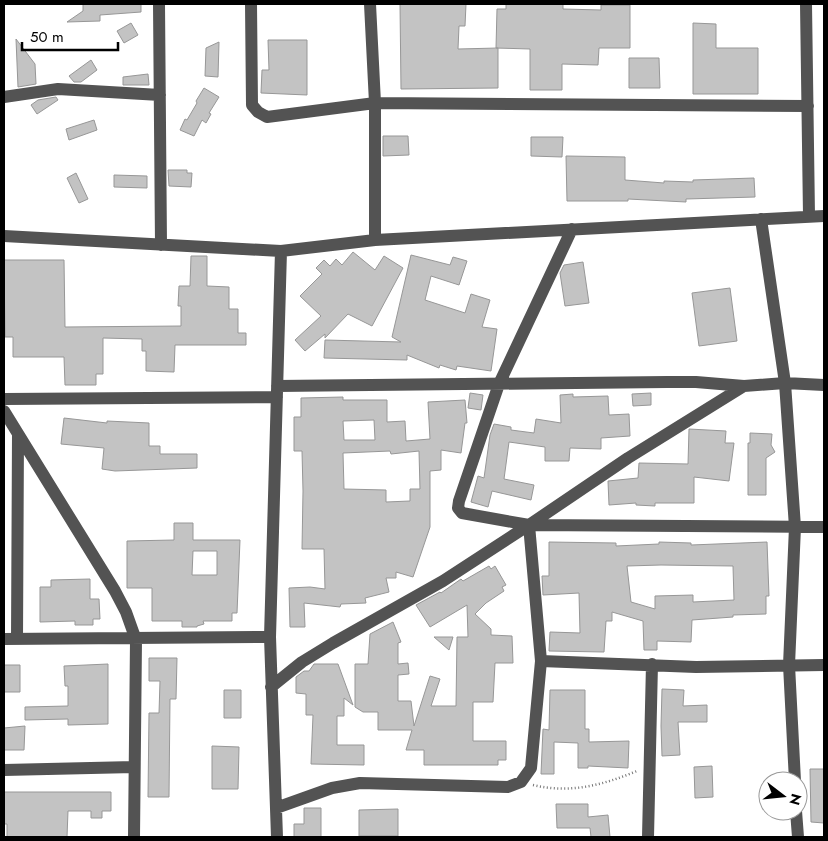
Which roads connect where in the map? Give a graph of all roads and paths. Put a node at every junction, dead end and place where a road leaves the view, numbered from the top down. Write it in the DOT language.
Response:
graph roads {
  1 [pos="159,4"];
  2 [pos="251,4"];
  3 [pos="370,4"];
  4 [pos="806,4"];
  5 [pos="160,95"];
  6 [pos="4,97"];
  7 [pos="375,103"];
  8 [pos="808,106"];
  9 [pos="809,216"];
  10 [pos="824,216"];
  11 [pos="762,219"];
  12 [pos="572,229"];
  13 [pos="4,236"];
  14 [pos="374,240"];
  15 [pos="161,245"];
  16 [pos="281,251"];
  17 [pos="784,383"];
  18 [pos="499,384"];
  19 [pos="824,385"];
  20 [pos="744,386"];
  21 [pos="277,392"];
  22 [pos="4,399"];
  23 [pos="4,411"];
  24 [pos="18,434"];
  25 [pos="529,526"];
  26 [pos="795,527"];
  27 [pos="824,527"];
  28 [pos="270,637"];
  29 [pos="4,640"];
  30 [pos="17,640"];
  31 [pos="136,640"];
  32 [pos="541,661"];
  33 [pos="652,664"];
  34 [pos="789,665"];
  35 [pos="824,666"];
  36 [pos="271,687"];
  37 [pos="650,765"];
  38 [pos="134,767"];
  39 [pos="4,770"];
  40 [pos="794,771"];
  41 [pos="521,782"];
  42 [pos="276,808"];
  43 [pos="797,821"];
  44 [pos="134,837"];
  45 [pos="277,837"];
  46 [pos="648,837"];
  47 [pos="798,837"];
  1 -- 5 [label="street"];
  2 -- 7 [label="street"];
  3 -- 7 [label="street"];
  4 -- 8 [label="street"];
  5 -- 6 [label="street"];
  5 -- 15 [label="street"];
  7 -- 8 [label="street"];
  7 -- 14 [label="street"];
  8 -- 9 [label="street"];
  9 -- 10 [label="street"];
  9 -- 11 [label="street"];
  11 -- 12 [label="street"];
  11 -- 17 [label="street"];
  12 -- 14 [label="street"];
  12 -- 18 [label="street"];
  13 -- 15 [label="street"];
  14 -- 16 [label="street"];
  15 -- 16 [label="street"];
  16 -- 21 [label="street"];
  17 -- 19 [label="street"];
  17 -- 20 [label="street"];
  17 -- 26 [label="street"];
  18 -- 20 [label="street"];
  18 -- 21 [label="street"];
  18 -- 25 [label="street"];
  20 -- 25 [label="street"];
  21 -- 22 [label="street"];
  21 -- 28 [label="street"];
  23 -- 24 [label="street"];
  24 -- 30 [label="street"];
  24 -- 31 [label="street"];
  25 -- 26 [label="street"];
  25 -- 32 [label="street"];
  25 -- 36 [label="street"];
  26 -- 27 [label="street"];
  26 -- 34 [label="street"];
  28 -- 31 [label="street"];
  28 -- 36 [label="street"];
  29 -- 30 [label="street"];
  30 -- 31 [label="street"];
  31 -- 38 [label="street"];
  32 -- 33 [label="street"];
  32 -- 41 [label="street"];
  33 -- 34 [label="street"];
  33 -- 37 [label="street"];
  34 -- 35 [label="street"];
  34 -- 40 [label="street"];
  36 -- 42 [label="street"];
  37 -- 41 [label="path"];
  37 -- 46 [label="street"];
  38 -- 39 [label="street"];
  38 -- 44 [label="street"];
  41 -- 42 [label="street"];
  42 -- 45 [label="street"];
  43 -- 47 [label="street"];
}
